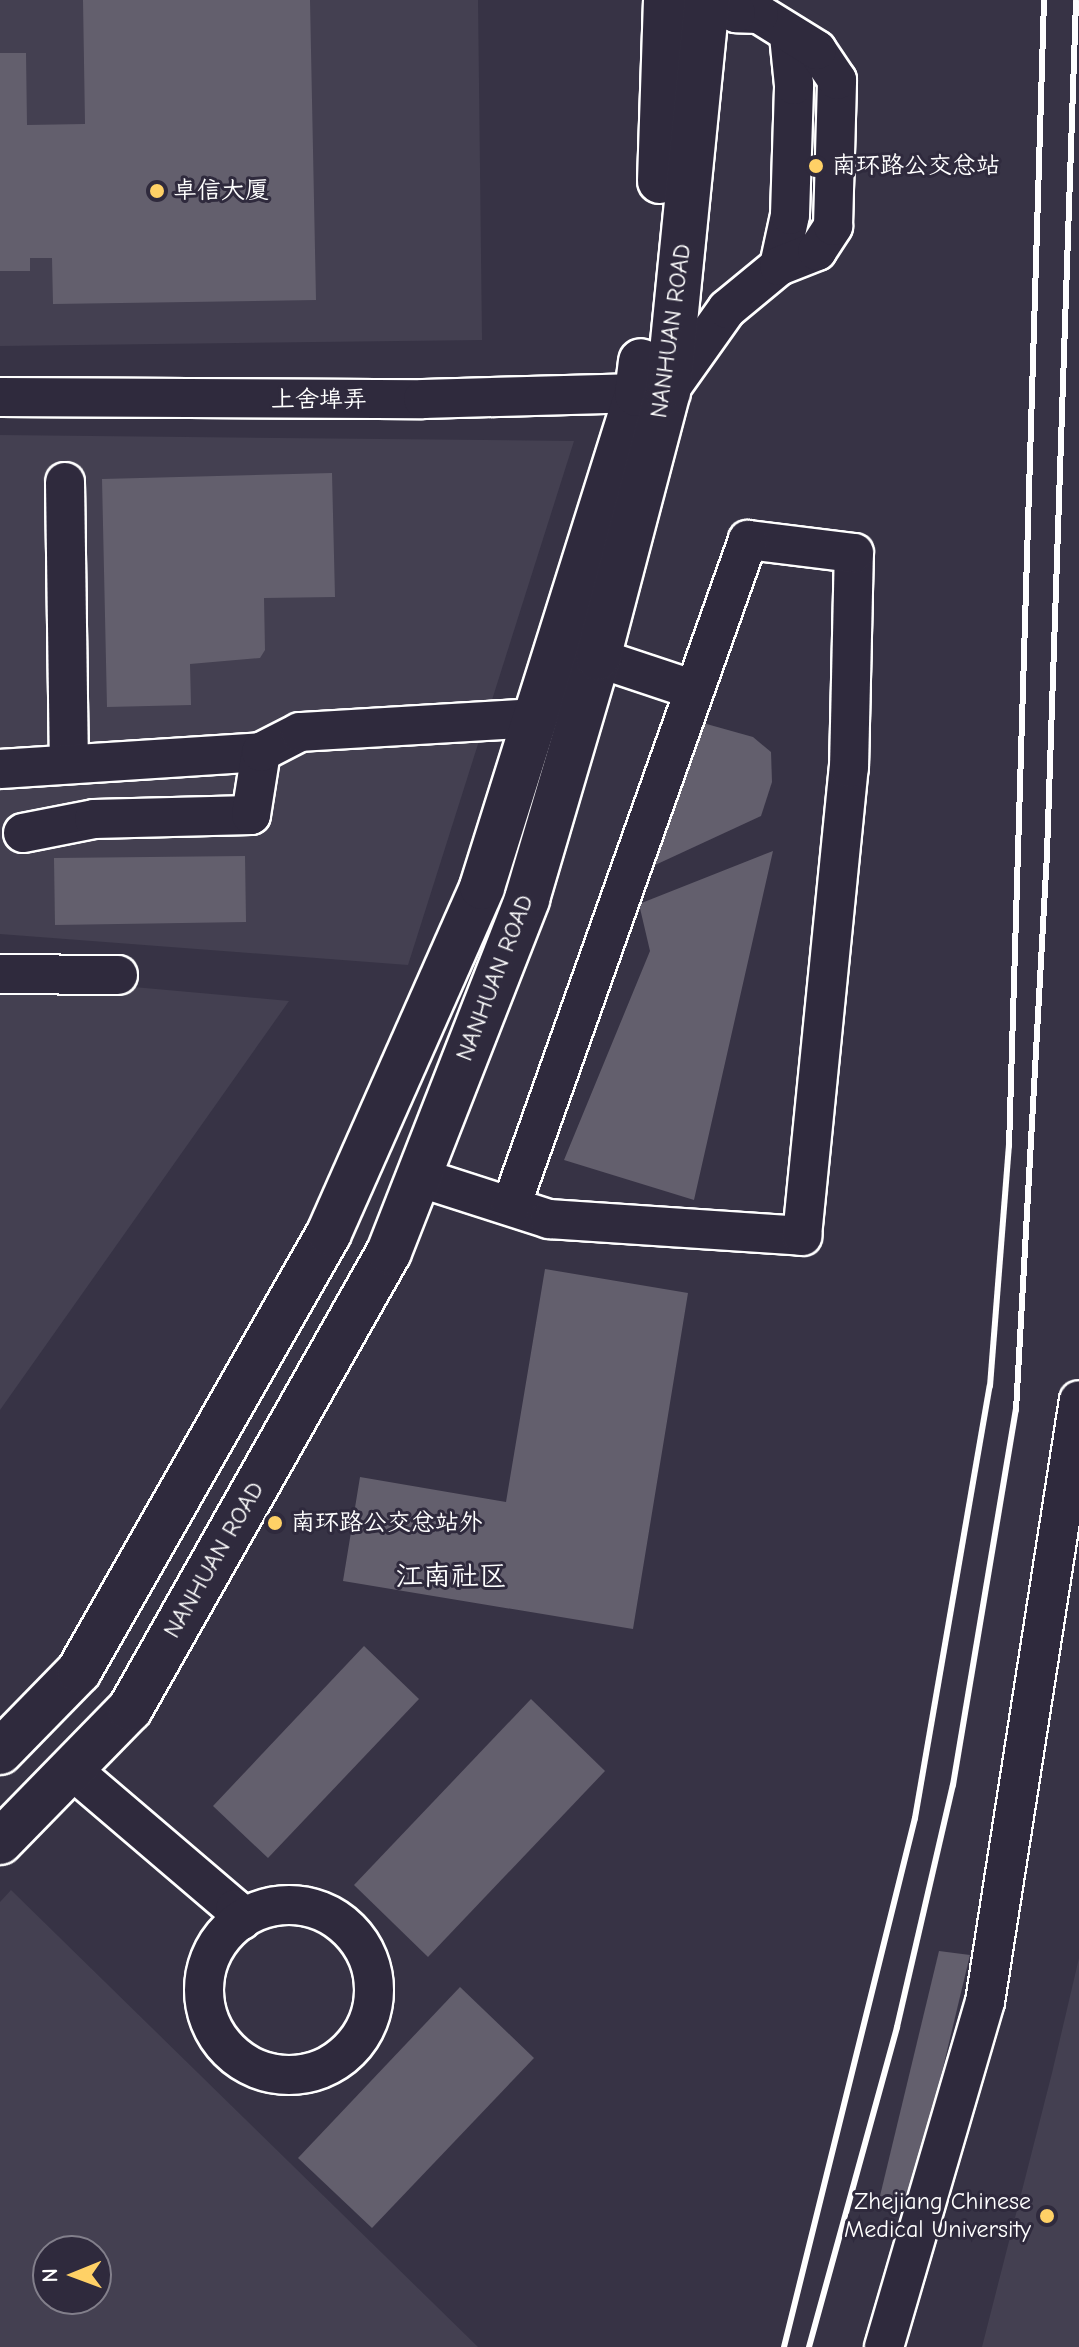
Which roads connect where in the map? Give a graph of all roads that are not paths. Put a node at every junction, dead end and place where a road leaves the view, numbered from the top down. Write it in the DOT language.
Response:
graph roads {
  1 [pos="666,0"];
  2 [pos="707,0"];
  3 [pos="723,0"];
  4 [pos="653,393"];
  5 [pos="0,397"];
  6 [pos="65,482"];
  7 [pos="598,658"];
  8 [pos="694,690"];
  9 [pos="535,718"];
  10 [pos="261,752"];
  11 [pos="69,764"];
  12 [pos="0,769"];
  13 [pos="23,833"];
  14 [pos="0,974"];
  15 [pos="118,975"];
  16 [pos="418,1177"];
  17 [pos="511,1206"];
  18 [pos="1079,1400"];
  19 [pos="0,1752"];
  20 [pos="71,1769"];
  21 [pos="0,1842"];
  22 [pos="241,1920"];
  23 [pos="884,2347"];
  1 -- 4 [label="main road, NANHUAN ROAD"];
  2 -- 4 [label="main road, NANHUAN ROAD"];
  3 -- 4 [label="street"];
  4 -- 5 [label="street, 上舍埠弄"];
  4 -- 7 [label="main road, NANHUAN ROAD"];
  4 -- 9 [label="main road, NANHUAN ROAD"];
  6 -- 11 [label="street"];
  7 -- 8 [label="street"];
  7 -- 16 [label="main road, NANHUAN ROAD"];
  8 -- 17 [label="street"];
  8 -- 17 [label="street"];
  9 -- 10 [label="street"];
  9 -- 19 [label="main road, NANHUAN ROAD"];
  10 -- 11 [label="street"];
  10 -- 13 [label="street"];
  11 -- 12 [label="street"];
  14 -- 15 [label="street"];
  16 -- 17 [label="street"];
  16 -- 20 [label="main road, NANHUAN ROAD"];
  18 -- 23 [label="street"];
  20 -- 21 [label="main road, NANHUAN ROAD"];
  20 -- 22 [label="street"];
  22 -- 22 [label="street"];
}
